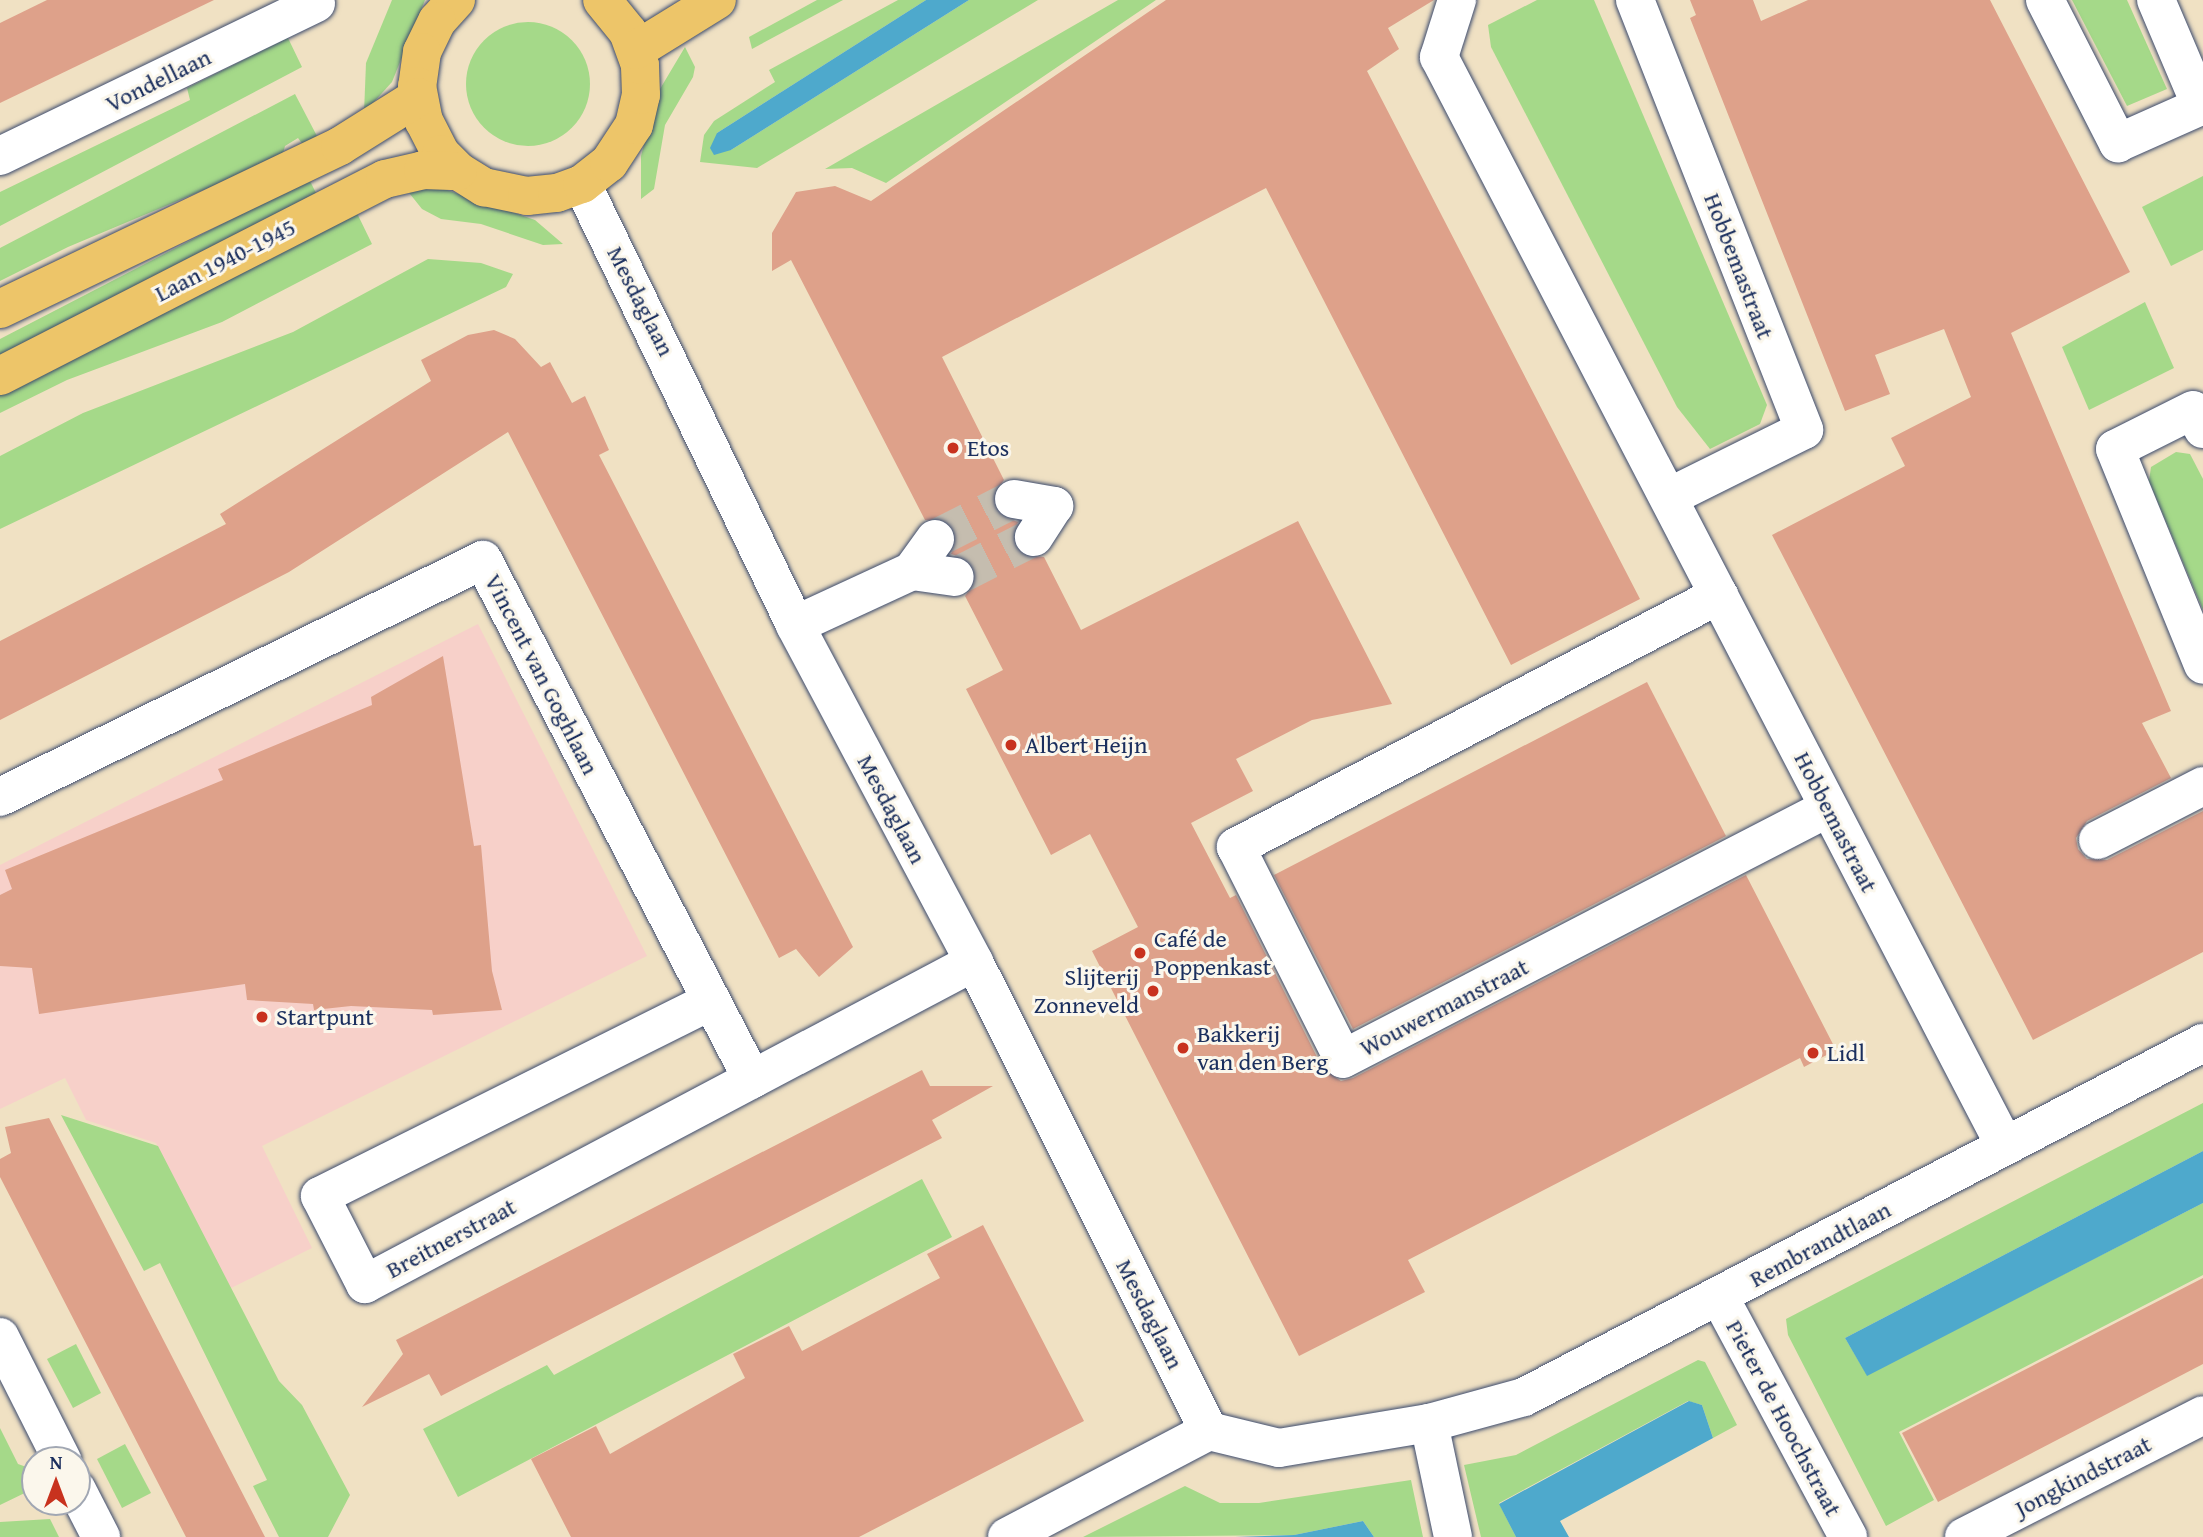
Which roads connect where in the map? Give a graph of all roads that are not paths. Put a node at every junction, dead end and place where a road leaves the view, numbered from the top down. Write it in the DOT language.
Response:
graph roads {
  1 [pos="456,0"];
  2 [pos="717,0"];
  3 [pos="1457,0"];
  4 [pos="1635,0"];
  5 [pos="2045,0"];
  6 [pos="2156,0"];
  7 [pos="612,2"];
  8 [pos="316,3"];
  9 [pos="636,50"];
  10 [pos="418,97"];
  11 [pos="0,156"];
  12 [pos="458,171"];
  13 [pos="582,184"];
  14 [pos="0,309"];
  15 [pos="0,376"];
  16 [pos="2203,429"];
  17 [pos="1669,497"];
  18 [pos="1014,499"];
  19 [pos="1034,537"];
  20 [pos="935,539"];
  21 [pos="912,571"];
  22 [pos="955,577"];
  23 [pos="1719,595"];
  24 [pos="795,625"];
  25 [pos="2203,665"];
  26 [pos="2203,786"];
  27 [pos="0,797"];
  28 [pos="1828,808"];
  29 [pos="2098,840"];
  30 [pos="974,962"];
  31 [pos="711,1001"];
  32 [pos="2203,1043"];
  33 [pos="752,1079"];
  34 [pos="2005,1146"];
  35 [pos="1720,1298"];
  36 [pos="0,1337"];
  37 [pos="2203,1415"];
  38 [pos="1429,1423"];
  39 [pos="1209,1431"];
  40 [pos="55,1446"];
  41 [pos="90,1516"];
  42 [pos="101,1537"];
  43 [pos="1007,1537"];
  44 [pos="1453,1537"];
  45 [pos="1848,1537"];
  46 [pos="1964,1537"];
  1 -- 10 [label="main road"];
  2 -- 9 [label="main road"];
  3 -- 17 [label="street, Hobbemastraat"];
  4 -- 17 [label="street, Hobbemastraat"];
  5 -- 6 [label="street"];
  7 -- 9 [label="main road"];
  8 -- 11 [label="street, Vondellaan"];
  9 -- 13 [label="main road"];
  10 -- 12 [label="main road"];
  10 -- 14 [label="main road"];
  12 -- 13 [label="main road"];
  12 -- 15 [label="main road, Laan 1940-1945"];
  13 -- 24 [label="street, Mesdaglaan"];
  16 -- 25 [label="street"];
  17 -- 23 [label="street, Hobbemastraat"];
  18 -- 19 [label="street"];
  20 -- 21 [label="street"];
  21 -- 22 [label="street"];
  21 -- 24 [label="street"];
  23 -- 28 [label="street, Hobbemastraat"];
  23 -- 28 [label="street, Wouwermanstraat"];
  24 -- 30 [label="street, Mesdaglaan"];
  26 -- 29 [label="street"];
  27 -- 31 [label="street, Vincent van Goghlaan"];
  28 -- 34 [label="street, Hobbemastraat"];
  30 -- 33 [label="street, Breitnerstraat"];
  30 -- 39 [label="street, Mesdaglaan"];
  31 -- 33 [label="street, Vincent van Goghlaan"];
  31 -- 33 [label="street, Breitnerstraat"];
  32 -- 34 [label="street, Rembrandtlaan"];
  34 -- 35 [label="street, Rembrandtlaan"];
  35 -- 38 [label="street, Rembrandtlaan"];
  35 -- 45 [label="street, Pieter de Hoochstraat"];
  36 -- 40 [label="street"];
  37 -- 46 [label="street, Jongkindstraat"];
  38 -- 39 [label="street, Rembrandtlaan"];
  38 -- 44 [label="street"];
  39 -- 43 [label="street"];
  41 -- 42 [label="street"];
}
